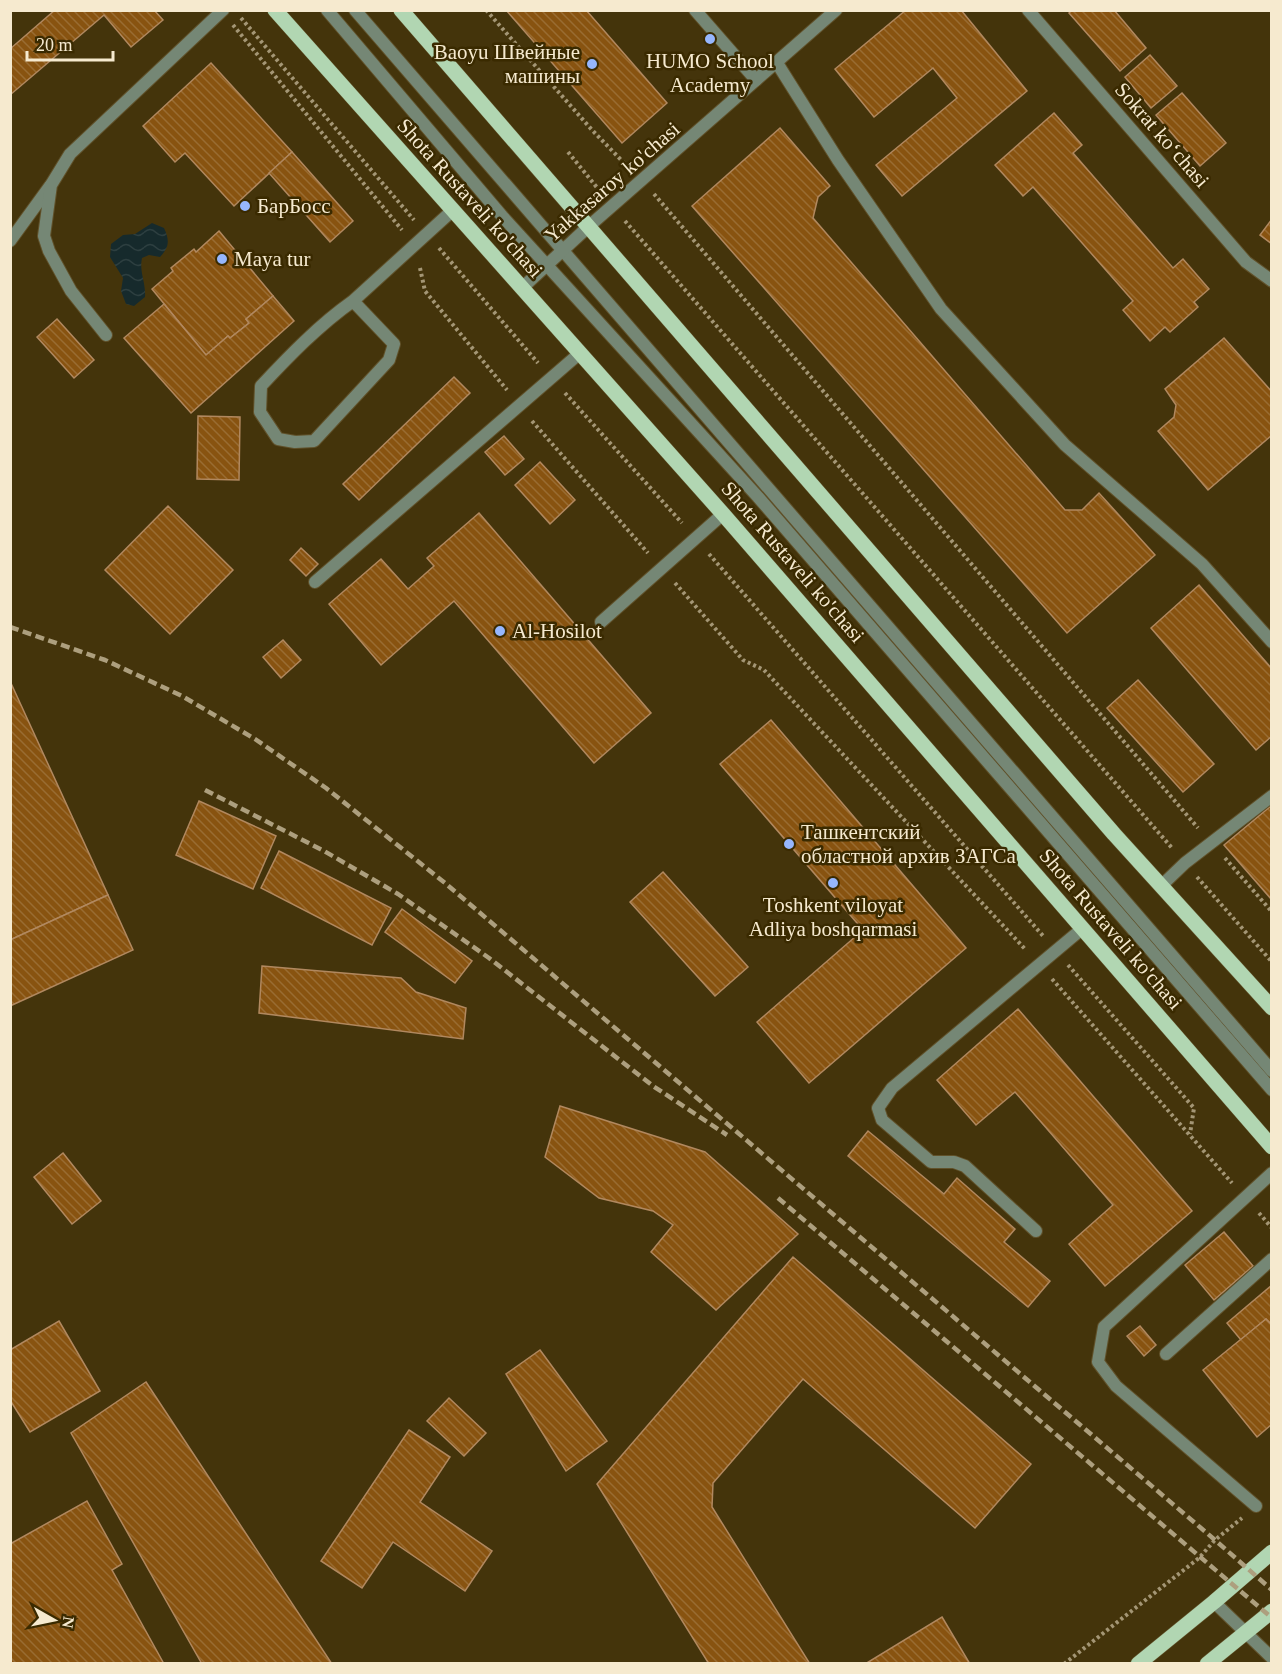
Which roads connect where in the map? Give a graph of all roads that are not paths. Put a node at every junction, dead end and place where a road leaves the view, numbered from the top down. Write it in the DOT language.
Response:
graph roads {
  1 [pos="275,10"];
  2 [pos="327,10"];
  3 [pos="355,10"];
  4 [pos="401,10"];
  5 [pos="695,10"];
  6 [pos="836,10"];
  7 [pos="1028,10"];
  8 [pos="227,11"];
  9 [pos="777,63"];
  10 [pos="756,80"];
  11 [pos="51,185"];
  12 [pos="453,210"];
  13 [pos="588,227"];
  14 [pos="10,241"];
  15 [pos="563,251"];
  16 [pos="546,265"];
  17 [pos="1272,281"];
  18 [pos="522,288"];
  19 [pos="353,301"];
  20 [pos="106,336"];
  21 [pos="579,353"];
  22 [pos="723,513"];
  23 [pos="315,582"];
  24 [pos="601,622"];
  25 [pos="1272,642"];
  26 [pos="1272,796"];
  27 [pos="1161,886"];
  28 [pos="1083,928"];
  29 [pos="1272,1008"];
  30 [pos="1272,1071"];
  31 [pos="1272,1090"];
  32 [pos="1272,1148"];
  33 [pos="1272,1173"];
  34 [pos="1036,1231"];
  35 [pos="1272,1259"];
  36 [pos="1167,1354"];
  37 [pos="1256,1506"];
  38 [pos="1269,1560"];
  39 [pos="1214,1602"];
  40 [pos="1272,1611"];
  41 [pos="1246,1632"];
  42 [pos="1272,1658"];
  43 [pos="1138,1664"];
  44 [pos="1207,1664"];
  1 -- 12 [label="main road, Shota Rustaveli ko'chasi"];
  2 -- 16 [label="street"];
  3 -- 15 [label="street"];
  4 -- 13 [label="main road"];
  5 -- 10 [label="street"];
  6 -- 9 [label="street, Yakkasaroy ko'chasi"];
  7 -- 17 [label="street, Sokrat koʻchasi"];
  8 -- 11 [label="street"];
  9 -- 10 [label="street, Yakkasaroy ko'chasi"];
  9 -- 25 [label="street"];
  10 -- 13 [label="street, Yakkasaroy ko'chasi"];
  11 -- 14 [label="street"];
  11 -- 20 [label="street"];
  12 -- 18 [label="main road, Shota Rustaveli ko'chasi"];
  12 -- 19 [label="street"];
  13 -- 15 [label="street, Yakkasaroy ko'chasi"];
  13 -- 27 [label="main road"];
  15 -- 16 [label="street, Yakkasaroy ko'chasi"];
  15 -- 30 [label="street"];
  16 -- 18 [label="street, Yakkasaroy ko'chasi"];
  16 -- 31 [label="street"];
  18 -- 21 [label="main road, Shota Rustaveli ko'chasi"];
  19 -- 19 [label="street"];
  21 -- 22 [label="main road, Shota Rustaveli ko'chasi"];
  21 -- 23 [label="street"];
  22 -- 24 [label="street"];
  22 -- 28 [label="main road, Shota Rustaveli ko'chasi"];
  26 -- 27 [label="street"];
  27 -- 29 [label="main road"];
  28 -- 32 [label="main road, Shota Rustaveli ko'chasi"];
  28 -- 34 [label="street"];
  33 -- 37 [label="street"];
  35 -- 36 [label="street"];
  38 -- 39 [label="main road"];
  39 -- 41 [label="street"];
  39 -- 43 [label="main road"];
  40 -- 41 [label="main road"];
  41 -- 42 [label="street"];
  41 -- 44 [label="main road"];
}
